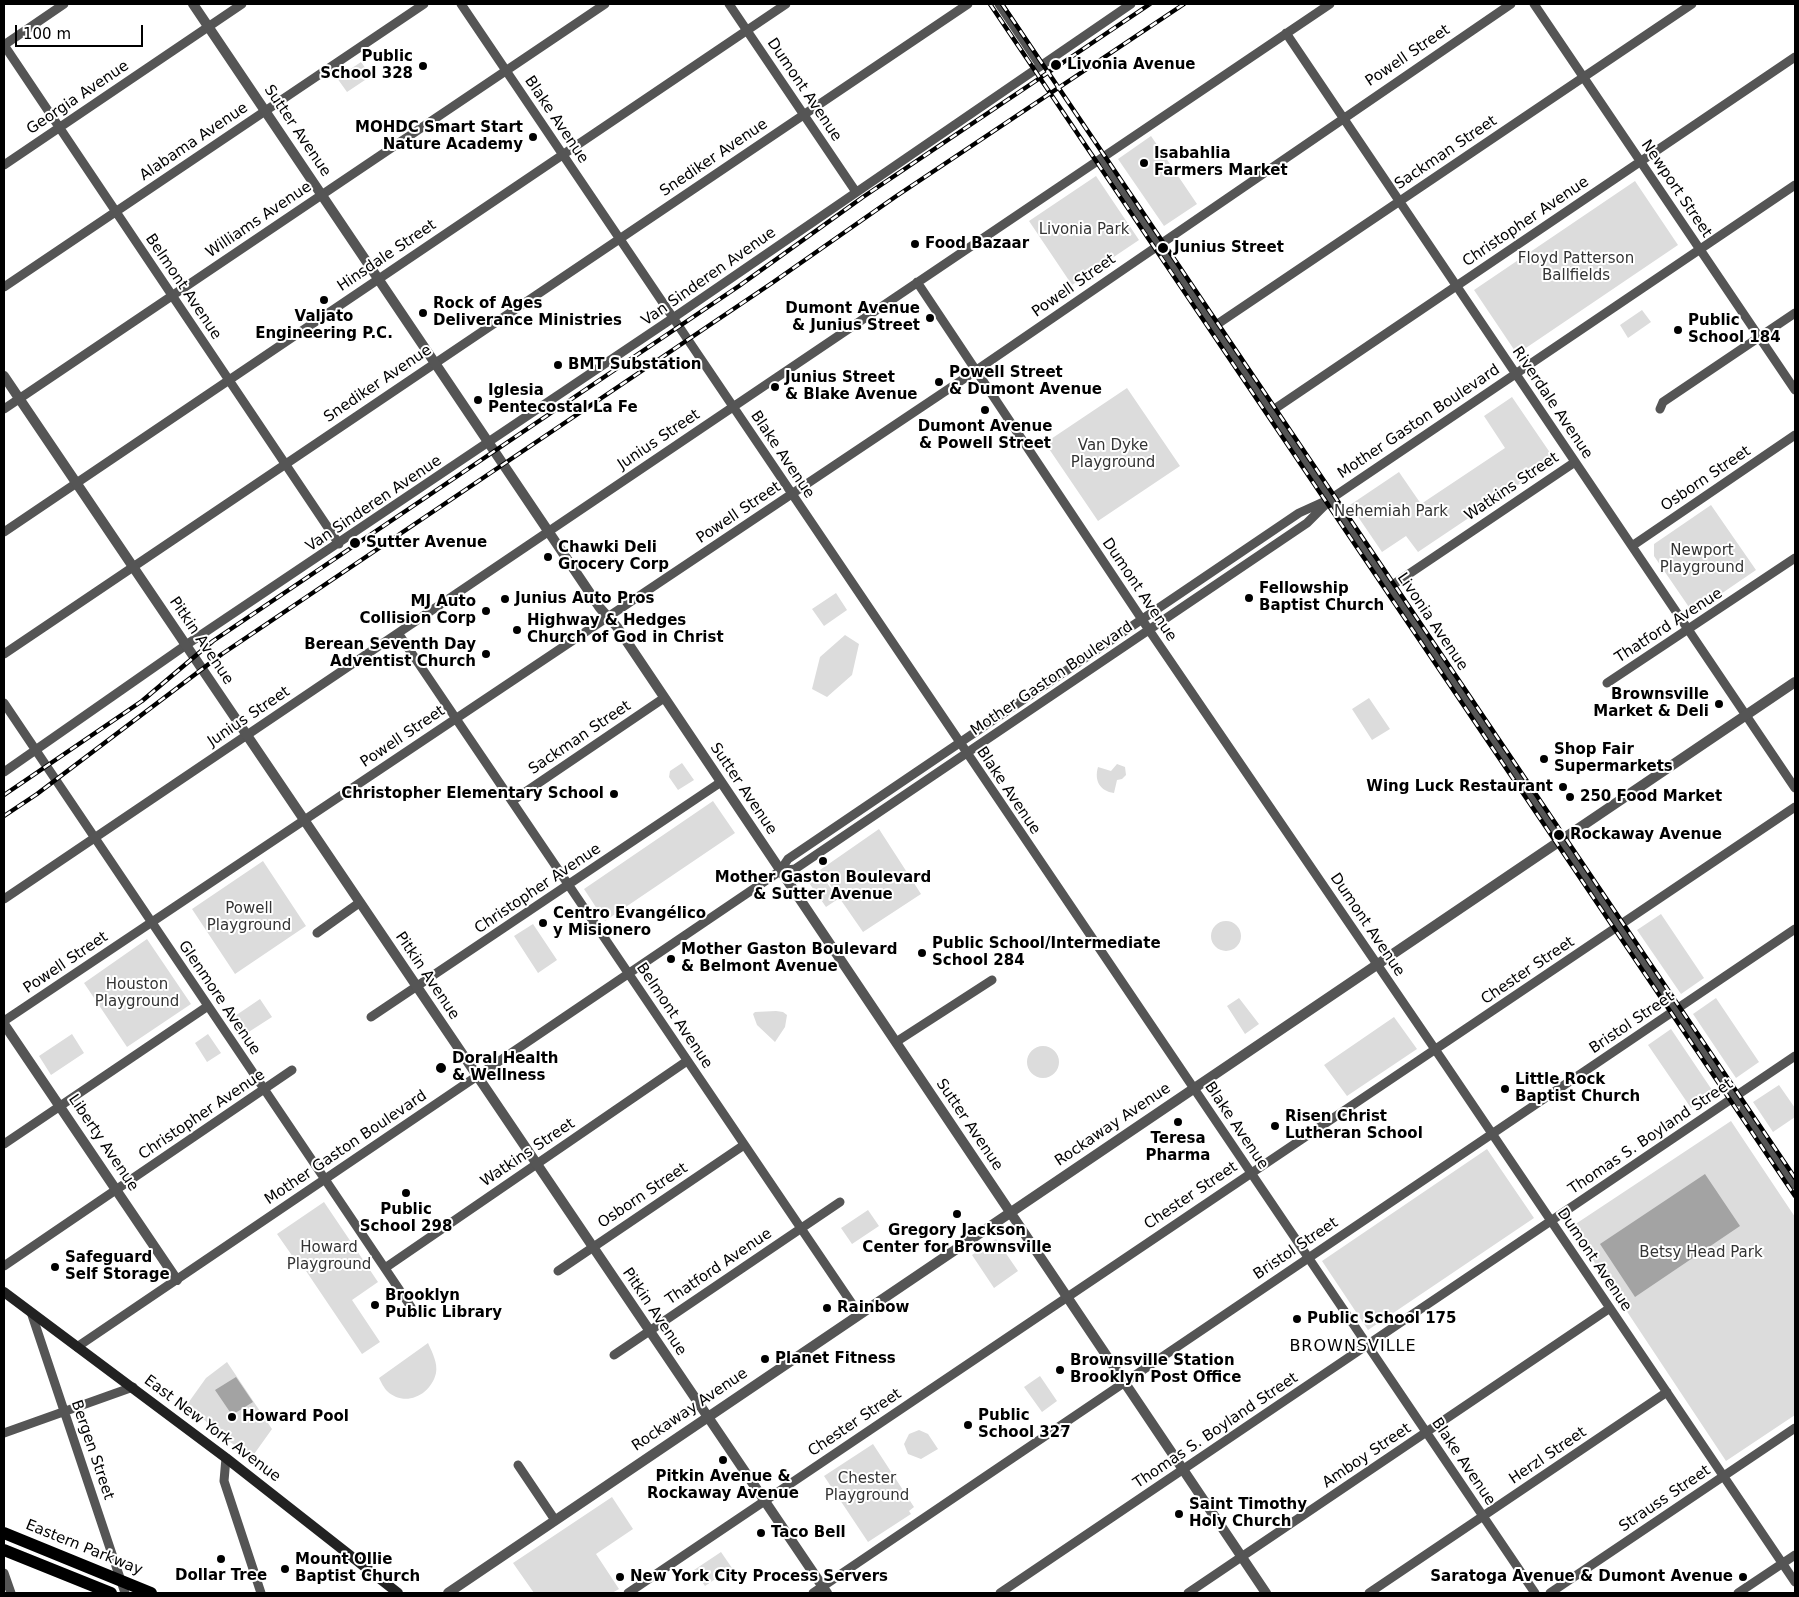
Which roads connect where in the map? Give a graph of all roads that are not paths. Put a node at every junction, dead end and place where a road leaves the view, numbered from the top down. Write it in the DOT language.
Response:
graph roads {
  1 [pos="64,4"];
  2 [pos="193,4"];
  3 [pos="242,4"];
  4 [pos="424,4"];
  5 [pos="461,4"];
  6 [pos="605,4"];
  7 [pos="729,4"];
  8 [pos="786,4"];
  9 [pos="968,4"];
  10 [pos="999,4"];
  11 [pos="1131,4"];
  12 [pos="1330,4"];
  13 [pos="1511,4"];
  14 [pos="1534,4"];
  15 [pos="1692,4"];
  16 [pos="208,27"];
  17 [pos="747,30"];
  18 [pos="1286,34"];
  19 [pos="4,45"];
  20 [pos="1795,56"];
  21 [pos="1040,65"];
  22 [pos="506,71"];
  23 [pos="1584,77"];
  24 [pos="265,111"];
  25 [pos="804,114"];
  26 [pos="1342,117"];
  27 [pos="59,127"];
  28 [pos="563,155"];
  29 [pos="1102,158"];
  30 [pos="1640,161"];
  31 [pos="4,165"];
  32 [pos="1795,185"];
  33 [pos="856,192"];
  34 [pos="322,195"];
  35 [pos="1399,201"];
  36 [pos="116,211"];
  37 [pos="619,238"];
  38 [pos="1160,242"];
  39 [pos="1700,249"];
  40 [pos="378,279"];
  41 [pos="917,282"];
  42 [pos="1456,285"];
  43 [pos="4,287"];
  44 [pos="172,296"];
  45 [pos="1795,313"];
  46 [pos="674,320"];
  47 [pos="1216,325"];
  48 [pos="1759,337"];
  49 [pos="435,363"];
  50 [pos="976,370"];
  51 [pos="1516,374"];
  52 [pos="4,376"];
  53 [pos="229,380"];
  54 [pos="1795,390"];
  55 [pos="19,399"];
  56 [pos="733,407"];
  57 [pos="4,409"];
  58 [pos="1660,409"];
  59 [pos="1273,410"];
  60 [pos="1795,435"];
  61 [pos="490,442"];
  62 [pos="1575,462"];
  63 [pos="285,464"];
  64 [pos="76,483"];
  65 [pos="792,494"];
  66 [pos="1332,498"];
  67 [pos="549,531"];
  68 [pos="4,532"];
  69 [pos="339,544"];
  70 [pos="1632,546"];
  71 [pos="1795,558"];
  72 [pos="133,567"];
  73 [pos="1391,586"];
  74 [pos="608,617"];
  75 [pos="1142,620"];
  76 [pos="1149,630"];
  77 [pos="1688,630"];
  78 [pos="398,633"];
  79 [pos="190,650"];
  80 [pos="4,654"];
  81 [pos="1795,682"];
  82 [pos="1607,683"];
  83 [pos="664,698"];
  84 [pos="4,703"];
  85 [pos="1747,715"];
  86 [pos="456,718"];
  87 [pos="247,735"];
  88 [pos="960,743"];
  89 [pos="35,750"];
  90 [pos="966,754"];
  91 [pos="4,772"];
  92 [pos="721,782"];
  93 [pos="1795,788"];
  94 [pos="512,801"];
  95 [pos="1795,807"];
  96 [pos="304,820"];
  97 [pos="95,838"];
  98 [pos="1562,840"];
  99 [pos="780,871"];
  100 [pos="569,884"];
  101 [pos="4,899"];
  102 [pos="359,903"];
  103 [pos="151,922"];
  104 [pos="1620,926"];
  105 [pos="1795,929"];
  106 [pos="316,933"];
  107 [pos="1377,964"];
  108 [pos="628,973"];
  109 [pos="992,980"];
  110 [pos="417,987"];
  111 [pos="208,1006"];
  112 [pos="1676,1010"];
  113 [pos="371,1017"];
  114 [pos="4,1023"];
  115 [pos="896,1042"];
  116 [pos="1436,1049"];
  117 [pos="1795,1056"];
  118 [pos="687,1061"];
  119 [pos="292,1070"];
  120 [pos="476,1075"];
  121 [pos="1193,1088"];
  122 [pos="264,1090"];
  123 [pos="1739,1102"];
  124 [pos="60,1106"];
  125 [pos="1492,1134"];
  126 [pos="4,1144"];
  127 [pos="744,1145"];
  128 [pos="536,1164"];
  129 [pos="1250,1173"];
  130 [pos="325,1179"];
  131 [pos="1795,1184"];
  132 [pos="116,1190"];
  133 [pos="840,1202"];
  134 [pos="1009,1213"];
  135 [pos="1551,1221"];
  136 [pos="800,1229"];
  137 [pos="592,1247"];
  138 [pos="1308,1258"];
  139 [pos="4,1266"];
  140 [pos="385,1268"];
  141 [pos="558,1271"];
  142 [pos="177,1280"];
  143 [pos="4,1292"];
  144 [pos="1066,1297"];
  145 [pos="411,1307"];
  146 [pos="1610,1308"];
  147 [pos="859,1314"];
  148 [pos="32,1315"];
  149 [pos="649,1331"];
  150 [pos="1367,1345"];
  151 [pos="77,1347"];
  152 [pos="614,1355"];
  153 [pos="1124,1382"];
  154 [pos="133,1387"];
  155 [pos="1667,1392"];
  156 [pos="65,1412"];
  157 [pos="707,1417"];
  158 [pos="1795,1428"];
  159 [pos="1426,1432"];
  160 [pos="4,1433"];
  161 [pos="226,1458"];
  162 [pos="518,1465"];
  163 [pos="1183,1470"];
  164 [pos="1724,1476"];
  165 [pos="764,1501"];
  166 [pos="1483,1516"];
  167 [pos="555,1520"];
  168 [pos="4,1533"];
  169 [pos="4,1550"];
  170 [pos="1795,1555"];
  171 [pos="1242,1557"];
  172 [pos="1782,1564"];
  173 [pos="4,1573"];
  174 [pos="1795,1582"];
  175 [pos="123,1587"];
  176 [pos="825,1590"];
  177 [pos="11,1593"];
  178 [pos="111,1593"];
  179 [pos="151,1593"];
  180 [pos="261,1593"];
  181 [pos="397,1593"];
  182 [pos="448,1593"];
  183 [pos="628,1593"];
  184 [pos="813,1593"];
  185 [pos="1000,1593"];
  186 [pos="1188,1593"];
  187 [pos="1266,1593"];
  188 [pos="1369,1593"];
  189 [pos="1534,1593"];
  190 [pos="1550,1593"];
  191 [pos="1738,1593"];
  1 -- 19 [label="street"];
  2 -- 16 [label="street, Sutter Avenue"];
  3 -- 16 [label="street, Georgia Avenue"];
  4 -- 24 [label="street, Alabama Avenue"];
  5 -- 22 [label="street, Blake Avenue"];
  6 -- 22 [label="street, Williams Avenue"];
  7 -- 17 [label="street, Dumont Avenue"];
  8 -- 17 [label="street, Hinsdale Street"];
  9 -- 25 [label="street, Snediker Avenue"];
  10 -- 21 [label="street"];
  11 -- 21 [label="street, Van Sinderen Avenue"];
  12 -- 18 [label="street, Junius Street"];
  13 -- 26 [label="street, Powell Street"];
  14 -- 23 [label="street, Newport Street"];
  15 -- 23 [label="street, Sackman Street"];
  16 -- 24 [label="street, Sutter Avenue"];
  16 -- 27 [label="street, Georgia Avenue"];
  17 -- 25 [label="street, Dumont Avenue"];
  17 -- 28 [label="street, Hinsdale Street"];
  18 -- 26 [label="street, Riverdale Avenue"];
  18 -- 29 [label="street, Junius Street"];
  19 -- 27 [label="street, Belmont Avenue"];
  20 -- 30 [label="street, Christopher Avenue"];
  21 -- 33 [label="street, Van Sinderen Avenue"];
  22 -- 28 [label="street, Blake Avenue"];
  22 -- 34 [label="street, Williams Avenue"];
  23 -- 30 [label="street, Newport Street"];
  23 -- 35 [label="street, Sackman Street"];
  24 -- 34 [label="street, Sutter Avenue"];
  24 -- 36 [label="street, Alabama Avenue"];
  25 -- 33 [label="street, Dumont Avenue"];
  25 -- 37 [label="street, Snediker Avenue"];
  26 -- 35 [label="street, Riverdale Avenue"];
  26 -- 38 [label="street, Powell Street"];
  27 -- 31 [label="street, Georgia Avenue"];
  27 -- 36 [label="street, Belmont Avenue"];
  28 -- 37 [label="street, Blake Avenue"];
  28 -- 40 [label="street, Hinsdale Street"];
  29 -- 38 [label="street, Livonia Avenue"];
  29 -- 41 [label="street, Junius Street"];
  30 -- 39 [label="street, Newport Street"];
  30 -- 42 [label="street, Christopher Avenue"];
  32 -- 39 [label="street, Mother Gaston Boulevard"];
  33 -- 46 [label="street, Van Sinderen Avenue"];
  34 -- 40 [label="street, Sutter Avenue"];
  34 -- 44 [label="street, Williams Avenue"];
  35 -- 42 [label="street, Riverdale Avenue"];
  35 -- 47 [label="street, Sackman Street"];
  36 -- 43 [label="street, Alabama Avenue"];
  36 -- 44 [label="street, Belmont Avenue"];
  37 -- 46 [label="street, Blake Avenue"];
  37 -- 49 [label="street, Snediker Avenue"];
  38 -- 47 [label="street, Livonia Avenue"];
  38 -- 50 [label="street, Powell Street"];
  39 -- 48 [label="street, Newport Street"];
  39 -- 51 [label="street, Mother Gaston Boulevard"];
  40 -- 49 [label="street, Sutter Avenue"];
  40 -- 53 [label="street, Hinsdale Street"];
  41 -- 50 [label="street, Dumont Avenue"];
  41 -- 56 [label="street, Junius Street"];
  42 -- 51 [label="street, Riverdale Avenue"];
  42 -- 59 [label="street, Christopher Avenue"];
  44 -- 53 [label="street, Belmont Avenue"];
  44 -- 55 [label="street, Williams Avenue"];
  45 -- 48 [label="street"];
  46 -- 56 [label="street, Blake Avenue"];
  46 -- 61 [label="street, Van Sinderen Avenue"];
  47 -- 59 [label="street, Livonia Avenue"];
  48 -- 54 [label="street, Newport Street"];
  48 -- 58 [label="street"];
  49 -- 61 [label="street, Sutter Avenue"];
  49 -- 63 [label="street, Snediker Avenue"];
  50 -- 65 [label="street, Powell Street"];
  50 -- 75 [label="street, Dumont Avenue"];
  51 -- 62 [label="street, Riverdale Avenue"];
  51 -- 66 [label="street, Mother Gaston Boulevard"];
  52 -- 55 [label="street, Pitkin Avenue"];
  53 -- 63 [label="street, Belmont Avenue"];
  53 -- 64 [label="street, Hinsdale Street"];
  55 -- 57 [label="street, Williams Avenue"];
  55 -- 64 [label="street, Pitkin Avenue"];
  56 -- 65 [label="street, Blake Avenue"];
  56 -- 67 [label="street, Junius Street"];
  59 -- 66 [label="street, Livonia Avenue"];
  60 -- 70 [label="street, Osborn Street"];
  61 -- 67 [label="street, Sutter Avenue"];
  61 -- 69 [label="street, Van Sinderen Avenue"];
  62 -- 70 [label="street, Riverdale Avenue"];
  62 -- 73 [label="street, Watkins Street"];
  63 -- 69 [label="street, Belmont Avenue"];
  63 -- 72 [label="street, Snediker Avenue"];
  64 -- 68 [label="street, Hinsdale Street"];
  64 -- 72 [label="street, Pitkin Avenue"];
  65 -- 74 [label="street, Powell Street"];
  65 -- 88 [label="street, Blake Avenue"];
  66 -- 73 [label="street, Livonia Avenue"];
  66 -- 75 [label="street, Mother Gaston Boulevard"];
  66 -- 76 [label="street, Mother Gaston Boulevard"];
  67 -- 74 [label="street, Sutter Avenue"];
  67 -- 78 [label="street, Junius Street"];
  69 -- 79 [label="street, Van Sinderen Avenue"];
  70 -- 77 [label="street, Riverdale Avenue"];
  71 -- 77 [label="street, Thatford Avenue"];
  72 -- 79 [label="street, Pitkin Avenue"];
  72 -- 80 [label="street, Snediker Avenue"];
  73 -- 98 [label="street, Livonia Avenue"];
  74 -- 83 [label="street, Sutter Avenue"];
  74 -- 86 [label="street, Powell Street"];
  75 -- 76 [label="street, Dumont Avenue"];
  75 -- 88 [label="street, Mother Gaston Boulevard"];
  76 -- 90 [label="street, Mother Gaston Boulevard"];
  76 -- 107 [label="street, Dumont Avenue"];
  77 -- 82 [label="street, Thatford Avenue"];
  77 -- 85 [label="street, Riverdale Avenue"];
  78 -- 86 [label="street, Belmont Avenue"];
  78 -- 87 [label="street, Junius Street"];
  79 -- 87 [label="street, Pitkin Avenue"];
  79 -- 89 [label="street, Van Sinderen Avenue"];
  81 -- 85 [label="street, Rockaway Avenue"];
  83 -- 92 [label="street, Sutter Avenue"];
  83 -- 94 [label="street, Sackman Street"];
  84 -- 89 [label="street, Glenmore Avenue"];
  85 -- 93 [label="street, Riverdale Avenue"];
  85 -- 98 [label="street, Rockaway Avenue"];
  86 -- 94 [label="street, Belmont Avenue"];
  86 -- 96 [label="street, Powell Street"];
  87 -- 96 [label="street, Pitkin Avenue"];
  87 -- 97 [label="street, Junius Street"];
  88 -- 90 [label="street, Blake Avenue"];
  88 -- 99 [label="street, Mother Gaston Boulevard"];
  89 -- 91 [label="street, Van Sinderen Avenue"];
  89 -- 97 [label="street, Glenmore Avenue"];
  90 -- 99 [label="street, Mother Gaston Boulevard"];
  90 -- 121 [label="street, Blake Avenue"];
  92 -- 99 [label="street, Sutter Avenue"];
  92 -- 100 [label="street, Christopher Avenue"];
  94 -- 100 [label="street, Belmont Avenue"];
  95 -- 104 [label="street, Chester Street"];
  96 -- 102 [label="street, Pitkin Avenue"];
  96 -- 103 [label="street, Powell Street"];
  97 -- 101 [label="street, Junius Street"];
  97 -- 103 [label="street, Glenmore Avenue"];
  98 -- 104 [label="street, Livonia Avenue"];
  98 -- 107 [label="street, Rockaway Avenue"];
  99 -- 108 [label="street, Mother Gaston Boulevard"];
  99 -- 115 [label="street, Sutter Avenue"];
  100 -- 108 [label="street, Belmont Avenue"];
  100 -- 110 [label="street, Christopher Avenue"];
  102 -- 106 [label="street"];
  102 -- 110 [label="street, Pitkin Avenue"];
  103 -- 111 [label="street, Glenmore Avenue"];
  103 -- 114 [label="street, Powell Street"];
  104 -- 112 [label="street, Livonia Avenue"];
  104 -- 116 [label="street, Chester Street"];
  105 -- 112 [label="street, Bristol Street"];
  107 -- 116 [label="street, Dumont Avenue"];
  107 -- 121 [label="street, Rockaway Avenue"];
  108 -- 118 [label="street, Belmont Avenue"];
  108 -- 120 [label="street, Mother Gaston Boulevard"];
  109 -- 115 [label="street"];
  110 -- 113 [label="street, Christopher Avenue"];
  110 -- 120 [label="street, Pitkin Avenue"];
  111 -- 122 [label="street, Glenmore Avenue"];
  111 -- 124 [label="street"];
  112 -- 123 [label="street, Livonia Avenue"];
  112 -- 125 [label="street, Bristol Street"];
  114 -- 124 [label="street, Liberty Avenue"];
  115 -- 134 [label="street, Sutter Avenue"];
  116 -- 125 [label="street, Dumont Avenue"];
  116 -- 129 [label="street, Chester Street"];
  117 -- 123 [label="street, Thomas S. Boyland Street"];
  118 -- 127 [label="street, Belmont Avenue"];
  118 -- 128 [label="street, Watkins Street"];
  119 -- 122 [label="street, Christopher Avenue"];
  120 -- 128 [label="street, Pitkin Avenue"];
  120 -- 130 [label="street, Mother Gaston Boulevard"];
  121 -- 129 [label="street, Blake Avenue"];
  121 -- 134 [label="street, Rockaway Avenue"];
  122 -- 130 [label="street, Glenmore Avenue"];
  122 -- 132 [label="street, Christopher Avenue"];
  123 -- 131 [label="street, Livonia Avenue"];
  123 -- 135 [label="street, Thomas S. Boyland Street"];
  124 -- 126 [label="street"];
  124 -- 132 [label="street, Liberty Avenue"];
  125 -- 135 [label="street, Dumont Avenue"];
  125 -- 138 [label="street, Bristol Street"];
  127 -- 136 [label="street, Belmont Avenue"];
  127 -- 137 [label="street, Osborn Street"];
  128 -- 137 [label="street, Pitkin Avenue"];
  128 -- 140 [label="street, Watkins Street"];
  129 -- 138 [label="street, Blake Avenue"];
  129 -- 144 [label="street, Chester Street"];
  130 -- 140 [label="street, Glenmore Avenue"];
  130 -- 142 [label="street, Mother Gaston Boulevard"];
  132 -- 139 [label="street, Christopher Avenue"];
  132 -- 142 [label="street, Liberty Avenue"];
  133 -- 136 [label="street, Thatford Avenue"];
  134 -- 144 [label="street, Sutter Avenue"];
  134 -- 147 [label="street, Rockaway Avenue"];
  135 -- 146 [label="street, Dumont Avenue"];
  135 -- 150 [label="street, Thomas S. Boyland Street"];
  136 -- 147 [label="street, Belmont Avenue"];
  136 -- 149 [label="street, Thatford Avenue"];
  137 -- 141 [label="street, Osborn Street"];
  137 -- 149 [label="street, Pitkin Avenue"];
  138 -- 150 [label="street, Blake Avenue"];
  138 -- 153 [label="street, Bristol Street"];
  140 -- 145 [label="street, Glenmore Avenue"];
  142 -- 151 [label="street, Mother Gaston Boulevard"];
  143 -- 148 [label="main road, East New York Avenue"];
  144 -- 153 [label="street, Sutter Avenue"];
  144 -- 165 [label="street, Chester Street"];
  146 -- 155 [label="street, Dumont Avenue"];
  146 -- 159 [label="street, Amboy Street"];
  147 -- 157 [label="street, Rockaway Avenue"];
  148 -- 151 [label="main road, East New York Avenue"];
  148 -- 156 [label="street, Bergen Street"];
  149 -- 152 [label="street, Thatford Avenue"];
  149 -- 157 [label="street, Pitkin Avenue"];
  150 -- 159 [label="street, Blake Avenue"];
  150 -- 163 [label="street, Thomas S. Boyland Street"];
  151 -- 154 [label="main road, East New York Avenue"];
  153 -- 163 [label="street, Sutter Avenue"];
  153 -- 176 [label="street, Bristol Street"];
  154 -- 156 [label="street"];
  154 -- 161 [label="main road, East New York Avenue"];
  155 -- 164 [label="street, Dumont Avenue"];
  155 -- 166 [label="street, Herzl Street"];
  156 -- 160 [label="street"];
  156 -- 175 [label="street, Bergen Street"];
  157 -- 165 [label="street, Pitkin Avenue"];
  157 -- 167 [label="street, Rockaway Avenue"];
  158 -- 164 [label="street, Strauss Street"];
  159 -- 166 [label="street, Blake Avenue"];
  159 -- 171 [label="street, Amboy Street"];
  161 -- 180 [label="street"];
  161 -- 181 [label="main road, East New York Avenue"];
  162 -- 167 [label="street"];
  163 -- 171 [label="street, Sutter Avenue"];
  163 -- 185 [label="street, Thomas S. Boyland Street"];
  164 -- 172 [label="street, Dumont Avenue"];
  164 -- 190 [label="street, Strauss Street"];
  165 -- 176 [label="street, Pitkin Avenue"];
  165 -- 183 [label="street, Chester Street"];
  166 -- 188 [label="street, Herzl Street"];
  166 -- 189 [label="street, Blake Avenue"];
  167 -- 182 [label="street, Rockaway Avenue"];
  168 -- 175 [label="main road, Eastern Parkway"];
  169 -- 178 [label="main road"];
  170 -- 172 [label="street"];
  171 -- 186 [label="street, Amboy Street"];
  171 -- 187 [label="street, Sutter Avenue"];
  172 -- 174 [label="street, Dumont Avenue"];
  172 -- 191 [label="street"];
  173 -- 177 [label="street"];
  175 -- 179 [label="main road, Eastern Parkway"];
  176 -- 184 [label="street, Bristol Street"];
}
